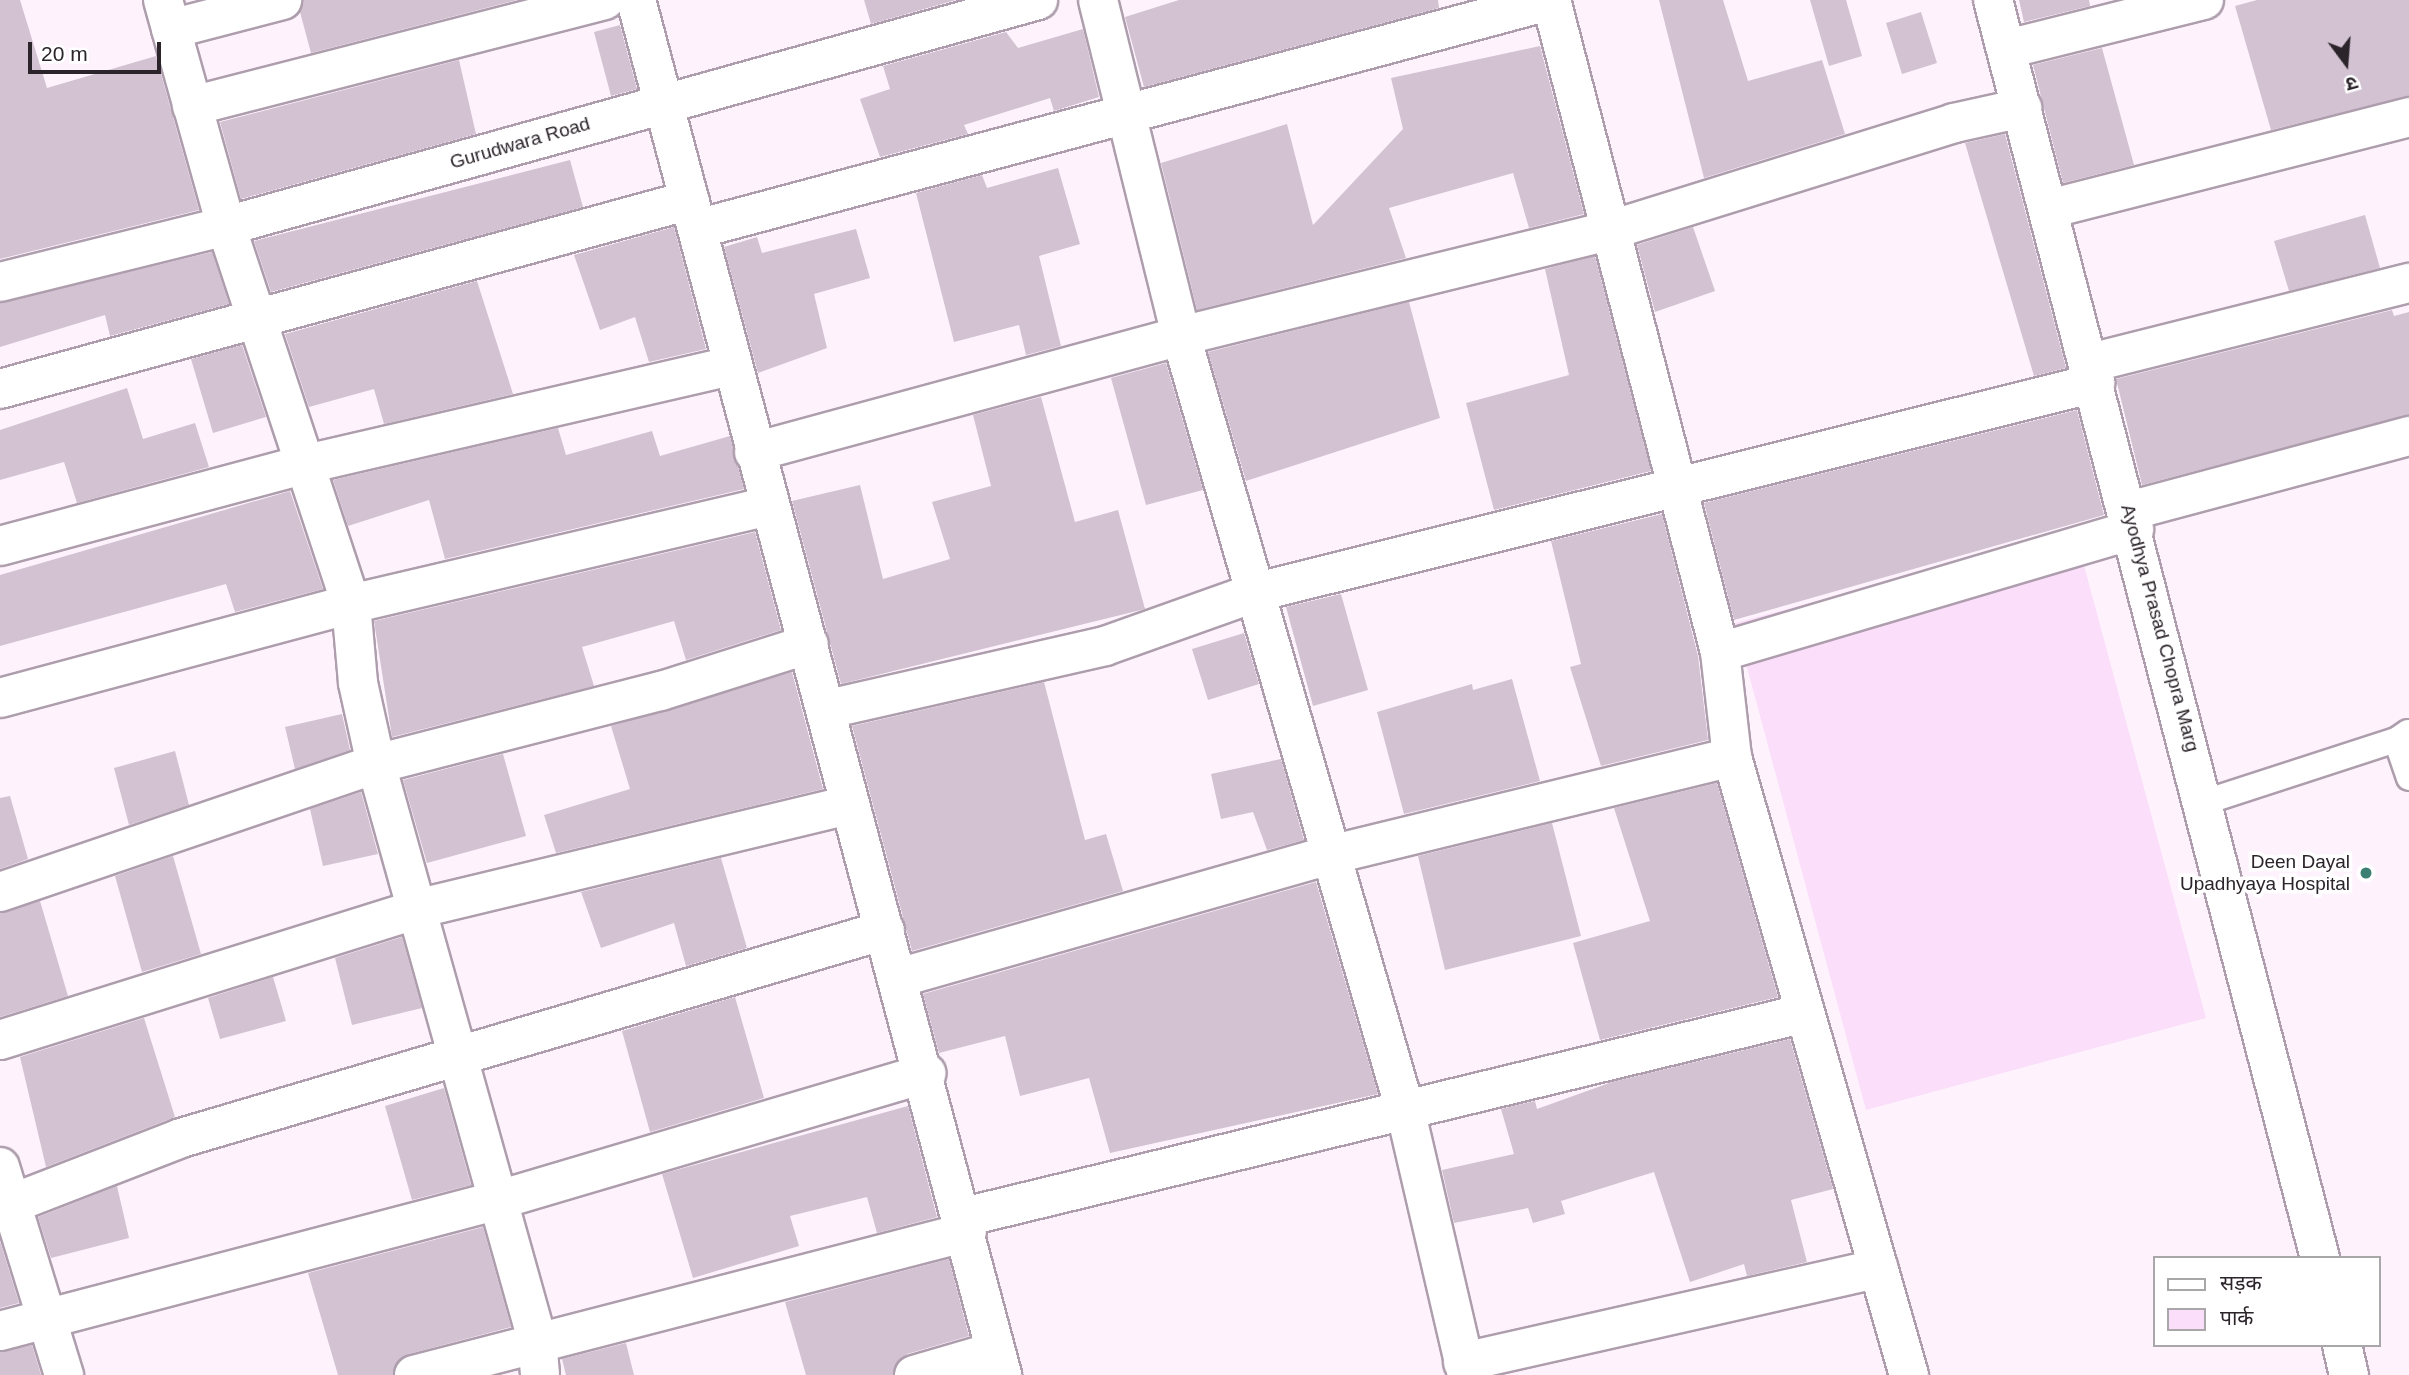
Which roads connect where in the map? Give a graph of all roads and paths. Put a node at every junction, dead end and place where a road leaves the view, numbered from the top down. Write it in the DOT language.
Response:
graph roads {
  1 [pos="282,0"];
  2 [pos="605,0"];
  3 [pos="636,0"];
  4 [pos="1038,0"];
  5 [pos="1098,0"];
  6 [pos="1551,0"];
  7 [pos="1993,0"];
  8 [pos="2204,0"];
  9 [pos="167,15"];
  10 [pos="2007,49"];
  11 [pos="666,101"];
  12 [pos="192,106"];
  13 [pos="2022,108"];
  14 [pos="1127,117"];
  15 [pos="2409,117"];
  16 [pos="2049,209"];
  17 [pos="693,214"];
  18 [pos="226,226"];
  19 [pos="1611,230"];
  20 [pos="0,282"];
  21 [pos="2409,283"];
  22 [pos="257,323"];
  23 [pos="1181,336"];
  24 [pos="730,366"];
  25 [pos="2093,373"];
  26 [pos="0,389"];
  27 [pos="2409,436"];
  28 [pos="754,452"];
  29 [pos="302,464"];
  30 [pos="1674,491"];
  31 [pos="769,506"];
  32 [pos="2132,520"];
  33 [pos="0,546"];
  34 [pos="1257,592"];
  35 [pos="351,604"];
  36 [pos="809,644"];
  37 [pos="1720,652"];
  38 [pos="0,698"];
  39 [pos="828,709"];
  40 [pos="2402,735"];
  41 [pos="1732,757"];
  42 [pos="376,764"];
  43 [pos="2409,778"];
  44 [pos="2205,802"];
  45 [pos="850,805"];
  46 [pos="1329,855"];
  47 [pos="0,892"];
  48 [pos="420,908"];
  49 [pos="885,930"];
  50 [pos="898,978"];
  51 [pos="1805,1013"];
  52 [pos="0,1040"];
  53 [pos="453,1053"];
  54 [pos="926,1073"];
  55 [pos="1406,1113"];
  56 [pos="5,1189"];
  57 [pos="495,1201"];
  58 [pos="966,1224"];
  59 [pos="2319,1256"];
  60 [pos="1879,1268"];
  61 [pos="47,1318"];
  62 [pos="0,1331"];
  63 [pos="2343,1347"];
  64 [pos="539,1357"];
  65 [pos="999,1363"];
  66 [pos="1465,1368"];
  67 [pos="64,1375"];
  68 [pos="414,1375"];
  69 [pos="914,1375"];
  70 [pos="1909,1375"];
  71 [pos="2350,1375"];
  1 -- 9 [label="street"];
  2 -- 12 [label="street"];
  3 -- 11 [label="street"];
  4 -- 11 [label="street, Gurudwara Road"];
  5 -- 14 [label="street"];
  6 -- 14 [label="street"];
  6 -- 19 [label="street"];
  7 -- 10 [label="street, Ayodhya Prasad Chopra Marg"];
  8 -- 10 [label="street"];
  9 -- 12 [label="street"];
  10 -- 13 [label="street, Ayodhya Prasad Chopra Marg"];
  11 -- 17 [label="street"];
  11 -- 18 [label="street, Gurudwara Road"];
  12 -- 18 [label="street"];
  13 -- 16 [label="street, Ayodhya Prasad Chopra Marg"];
  13 -- 19 [label="street"];
  14 -- 17 [label="street"];
  14 -- 23 [label="street"];
  15 -- 16 [label="street"];
  16 -- 25 [label="street, Ayodhya Prasad Chopra Marg"];
  17 -- 22 [label="street"];
  17 -- 24 [label="street"];
  18 -- 20 [label="street, Gurudwara Road"];
  18 -- 22 [label="street"];
  19 -- 23 [label="street"];
  19 -- 30 [label="street"];
  21 -- 25 [label="street"];
  22 -- 26 [label="street"];
  22 -- 29 [label="street"];
  23 -- 28 [label="street"];
  23 -- 34 [label="street"];
  24 -- 28 [label="street"];
  24 -- 29 [label="street"];
  25 -- 30 [label="street"];
  25 -- 32 [label="street, Ayodhya Prasad Chopra Marg"];
  27 -- 32 [label="street"];
  28 -- 31 [label="street"];
  29 -- 33 [label="street"];
  29 -- 35 [label="street"];
  30 -- 34 [label="street"];
  30 -- 37 [label="street"];
  31 -- 35 [label="street"];
  31 -- 36 [label="street"];
  32 -- 37 [label="street"];
  32 -- 44 [label="street, Ayodhya Prasad Chopra Marg"];
  34 -- 39 [label="street"];
  34 -- 46 [label="street"];
  35 -- 38 [label="street"];
  35 -- 42 [label="street"];
  36 -- 39 [label="street"];
  36 -- 42 [label="street"];
  37 -- 41 [label="street"];
  39 -- 45 [label="street"];
  40 -- 43 [label="lane"];
  40 -- 44 [label="lane"];
  41 -- 46 [label="street"];
  41 -- 51 [label="street"];
  42 -- 47 [label="street"];
  42 -- 48 [label="street"];
  44 -- 59 [label="street, Ayodhya Prasad Chopra Marg"];
  45 -- 48 [label="street"];
  45 -- 49 [label="street"];
  46 -- 50 [label="street"];
  46 -- 55 [label="street"];
  48 -- 52 [label="street"];
  48 -- 53 [label="street"];
  49 -- 50 [label="street"];
  49 -- 53 [label="street"];
  50 -- 54 [label="street"];
  51 -- 55 [label="street"];
  51 -- 60 [label="street"];
  53 -- 56 [label="street"];
  53 -- 57 [label="street"];
  54 -- 57 [label="street"];
  54 -- 58 [label="street"];
  55 -- 58 [label="street"];
  55 -- 66 [label="street"];
  56 -- 61 [label="street"];
  57 -- 61 [label="street"];
  57 -- 64 [label="street"];
  58 -- 64 [label="street"];
  58 -- 65 [label="street"];
  60 -- 66 [label="street"];
  60 -- 70 [label="street"];
  61 -- 62 [label="street"];
  61 -- 67 [label="street"];
  63 -- 71 [label="street"];
  64 -- 68 [label="street"];
  65 -- 69 [label="street"];
}
